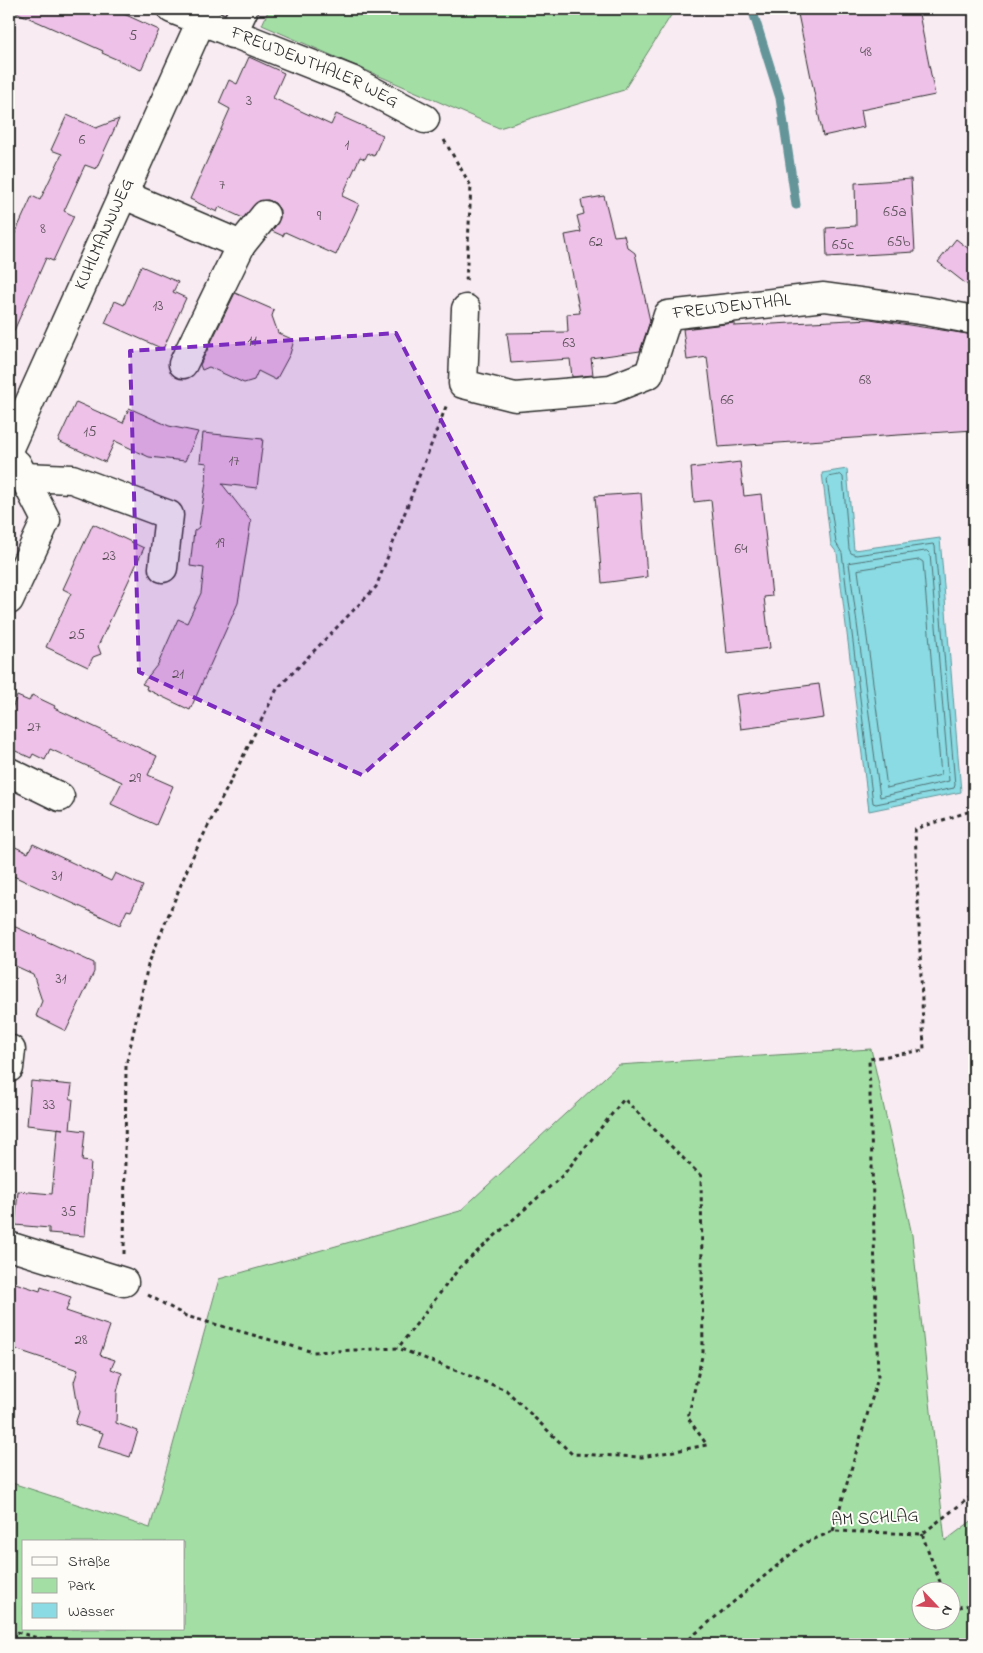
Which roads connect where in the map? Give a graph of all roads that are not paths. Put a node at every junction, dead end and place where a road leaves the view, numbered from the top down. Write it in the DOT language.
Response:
graph roads {
  1 [pos="172,9"];
  2 [pos="244,9"];
  3 [pos="201,21"];
  4 [pos="232,34"];
  5 [pos="425,118"];
  6 [pos="122,194"];
  7 [pos="265,215"];
  8 [pos="241,245"];
  9 [pos="466,309"];
  10 [pos="974,320"];
  11 [pos="183,364"];
  12 [pos="9,449"];
  13 [pos="24,478"];
  14 [pos="163,568"];
  15 [pos="9,600"];
  16 [pos="9,772"];
  17 [pos="60,796"];
  18 [pos="9,1246"];
  19 [pos="124,1282"];
  1 -- 3 [label="street, FREUDENTHALER WEG"];
  2 -- 4 [label="street"];
  3 -- 4 [label="street, FREUDENTHALER WEG"];
  3 -- 6 [label="street, KUHLMANNWEG"];
  4 -- 5 [label="street, FREUDENTHALER WEG"];
  6 -- 8 [label="street"];
  6 -- 12 [label="street, KUHLMANNWEG"];
  7 -- 8 [label="street"];
  8 -- 11 [label="street"];
  9 -- 10 [label="street, FREUDENTHAL"];
  12 -- 13 [label="street, KUHLMANNWEG"];
  13 -- 14 [label="street"];
  13 -- 15 [label="street, KUHLMANNWEG"];
  16 -- 17 [label="street"];
  18 -- 19 [label="street"];
}
